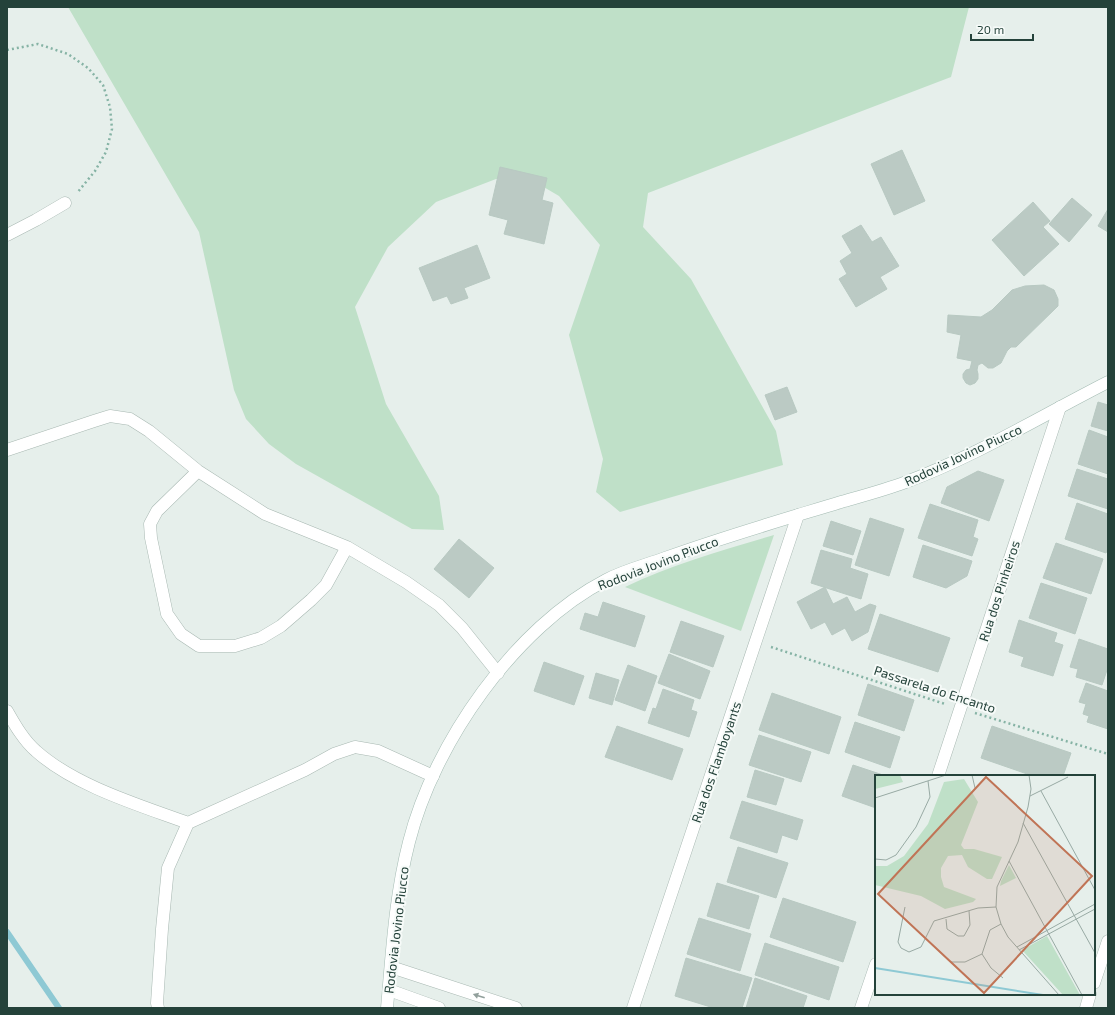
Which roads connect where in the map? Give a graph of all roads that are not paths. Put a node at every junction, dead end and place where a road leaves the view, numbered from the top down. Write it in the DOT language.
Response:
graph roads {
  1 [pos="64,203"];
  2 [pos="7,235"];
  3 [pos="1108,382"];
  4 [pos="1060,407"];
  5 [pos="7,450"];
  6 [pos="198,471"];
  7 [pos="798,516"];
  8 [pos="347,547"];
  9 [pos="498,672"];
  10 [pos="7,711"];
  11 [pos="938,775"];
  12 [pos="433,776"];
  13 [pos="188,824"];
  14 [pos="1108,941"];
  15 [pos="391,967"];
  16 [pos="875,967"];
  17 [pos="1095,980"];
  18 [pos="389,990"];
  19 [pos="1090,995"];
  20 [pos="158,1008"];
  21 [pos="387,1008"];
  22 [pos="439,1008"];
  23 [pos="516,1008"];
  24 [pos="633,1008"];
  25 [pos="861,1008"];
  26 [pos="1086,1008"];
  1 -- 2 [label="street"];
  3 -- 4 [label="street, Rodovia Jovino Piucco"];
  4 -- 7 [label="street, Rodovia Jovino Piucco"];
  4 -- 11 [label="street, Rua dos Pinheiros"];
  5 -- 6 [label="street"];
  6 -- 8 [label="street"];
  6 -- 8 [label="street"];
  7 -- 9 [label="street, Rodovia Jovino Piucco"];
  7 -- 24 [label="street, Rua dos Flamboyants"];
  8 -- 9 [label="street"];
  9 -- 12 [label="street, Rodovia Jovino Piucco"];
  10 -- 13 [label="street"];
  12 -- 13 [label="street"];
  12 -- 15 [label="street, Rodovia Jovino Piucco"];
  13 -- 20 [label="street"];
  14 -- 17 [label="street"];
  15 -- 18 [label="street, Rodovia Jovino Piucco"];
  23 -- 15 [label="street, one-way"];
  16 -- 25 [label="street"];
  18 -- 21 [label="street, Rodovia Jovino Piucco"];
  18 -- 22 [label="street"];
  19 -- 26 [label="street"];
}
